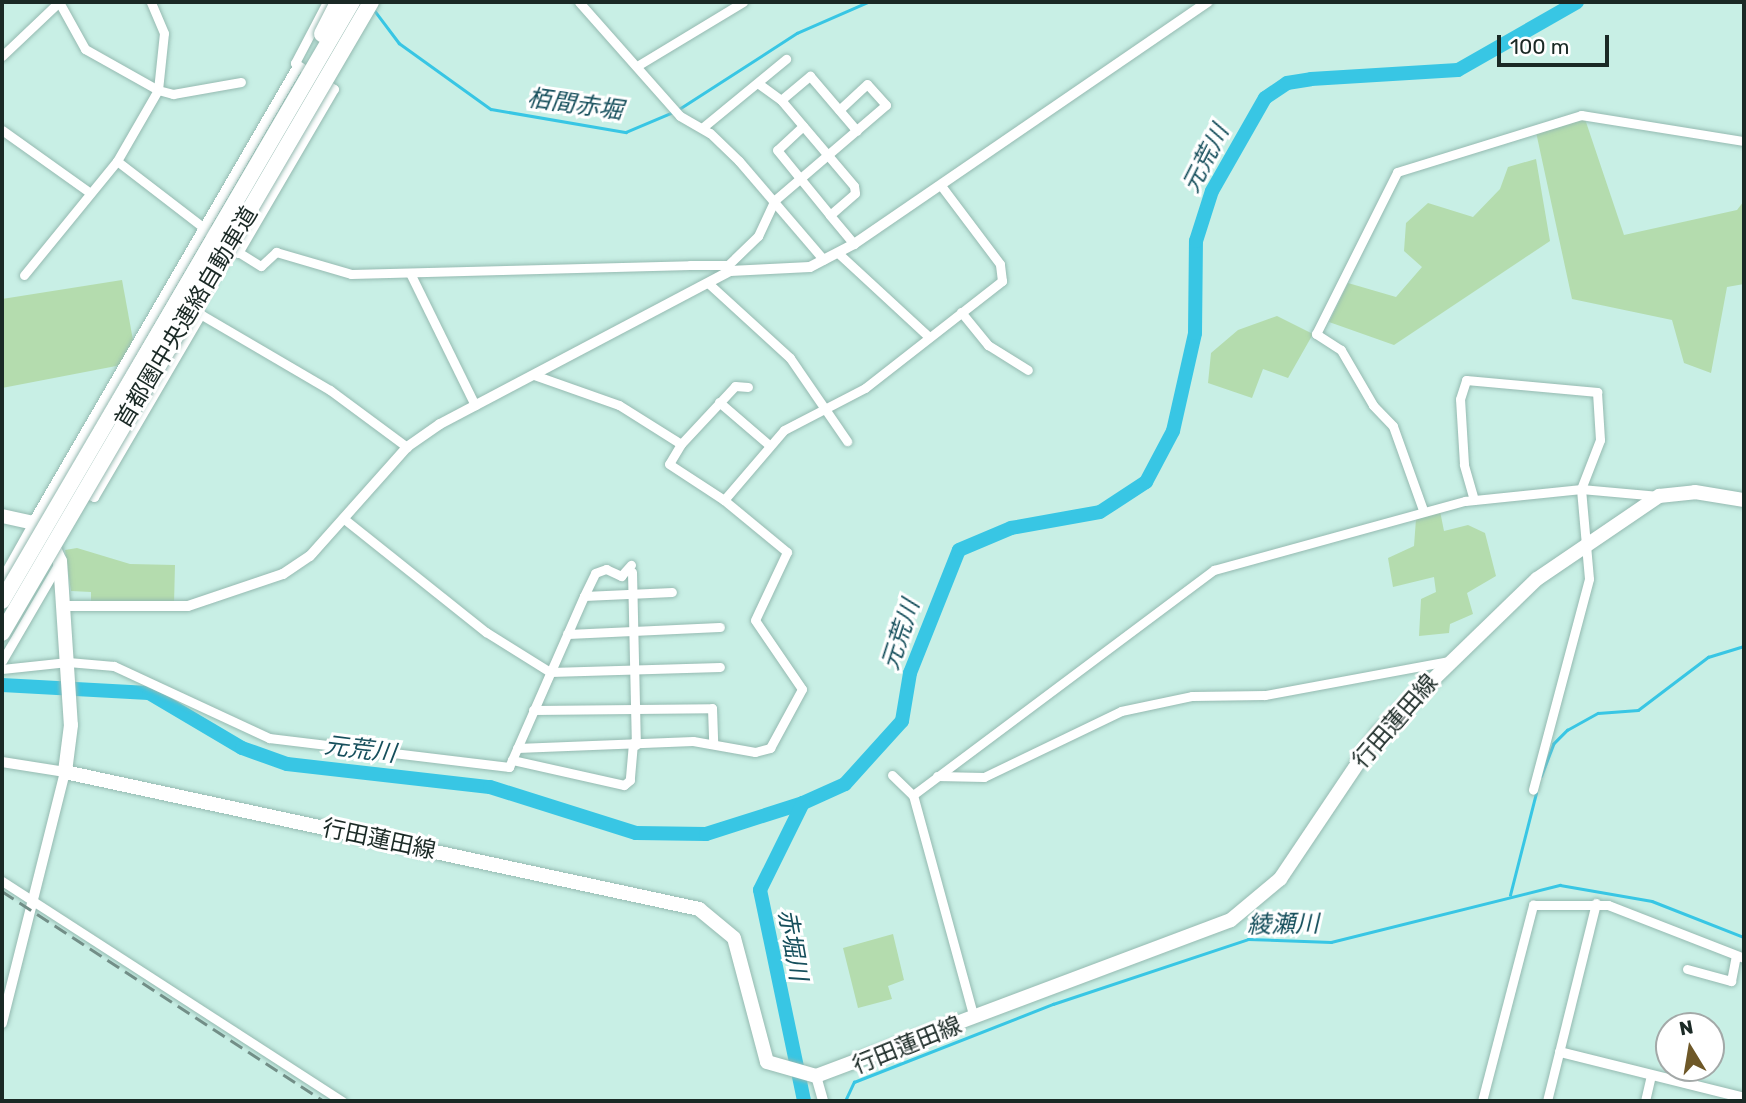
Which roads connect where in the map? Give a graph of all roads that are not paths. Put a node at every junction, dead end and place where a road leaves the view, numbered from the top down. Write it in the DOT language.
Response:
graph roads {
  1 [pos="59,2"];
  2 [pos="151,2"];
  3 [pos="327,2"];
  4 [pos="338,2"];
  5 [pos="352,2"];
  6 [pos="371,2"];
  7 [pos="579,2"];
  8 [pos="743,2"];
  9 [pos="1205,3"];
  10 [pos="2,56"];
  11 [pos="786,59"];
  12 [pos="637,66"];
  13 [pos="297,68"];
  14 [pos="241,82"];
  15 [pos="759,84"];
  16 [pos="158,90"];
  17 [pos="781,100"];
  18 [pos="839,110"];
  19 [pos="803,126"];
  20 [pos="702,128"];
  21 [pos="2,130"];
  22 [pos="857,131"];
  23 [pos="273,137"];
  24 [pos="1744,141"];
  25 [pos="827,154"];
  26 [pos="117,161"];
  27 [pos="801,180"];
  28 [pos="942,187"];
  29 [pos="89,192"];
  30 [pos="775,200"];
  31 [pos="830,215"];
  32 [pos="207,230"];
  33 [pos="854,244"];
  34 [pos="238,253"];
  35 [pos="838,253"];
  36 [pos="824,260"];
  37 [pos="729,268"];
  38 [pos="24,275"];
  39 [pos="411,275"];
  40 [pos="708,283"];
  41 [pos="168,296"];
  42 [pos="961,312"];
  43 [pos="201,314"];
  44 [pos="929,337"];
  45 [pos="1028,370"];
  46 [pos="534,375"];
  47 [pos="748,387"];
  48 [pos="719,402"];
  49 [pos="827,404"];
  50 [pos="475,405"];
  51 [pos="847,441"];
  52 [pos="681,444"];
  53 [pos="768,444"];
  54 [pos="407,447"];
  55 [pos="58,480"];
  56 [pos="1581,489"];
  57 [pos="1659,496"];
  58 [pos="724,500"];
  59 [pos="1474,500"];
  60 [pos="1744,500"];
  61 [pos="1423,510"];
  62 [pos="2,516"];
  63 [pos="343,518"];
  64 [pos="34,521"];
  65 [pos="1586,542"];
  66 [pos="60,561"];
  67 [pos="2,578"];
  68 [pos="672,592"];
  69 [pos="632,594"];
  70 [pos="584,596"];
  71 [pos="2,601"];
  72 [pos="66,606"];
  73 [pos="720,627"];
  74 [pos="633,631"];
  75 [pos="2,633"];
  76 [pos="567,634"];
  77 [pos="2,661"];
  78 [pos="1449,661"];
  79 [pos="68,664"];
  80 [pos="720,667"];
  81 [pos="2,669"];
  82 [pos="634,670"];
  83 [pos="550,672"];
  84 [pos="635,709"];
  85 [pos="533,710"];
  86 [pos="713,743"];
  87 [pos="634,744"];
  88 [pos="517,748"];
  89 [pos="512,760"];
  90 [pos="2,762"];
  91 [pos="65,772"];
  92 [pos="892,775"];
  93 [pos="937,776"];
  94 [pos="1532,790"];
  95 [pos="913,794"];
  96 [pos="2,881"];
  97 [pos="30,899"];
  98 [pos="1596,903"];
  99 [pos="1740,957"];
  100 [pos="1687,969"];
  101 [pos="4,999"];
  102 [pos="974,1018"];
  103 [pos="2,1023"];
  104 [pos="1560,1052"];
  105 [pos="1651,1075"];
  106 [pos="813,1076"];
  107 [pos="1744,1098"];
  108 [pos="342,1101"];
  109 [pos="823,1101"];
  110 [pos="1482,1101"];
  111 [pos="1547,1101"];
  112 [pos="1645,1101"];
  1 -- 10 [label="street"];
  1 -- 16 [label="street"];
  2 -- 16 [label="street"];
  3 -- 13 [label="street"];
  4 -- 23 [label="highway, bridge"];
  5 -- 23 [label="highway, 首都圏中央連絡自動車道, bridge"];
  6 -- 75 [label="highway, 首都圏中央連絡自動車道, bridge"];
  7 -- 12 [label="street"];
  8 -- 12 [label="street"];
  9 -- 28 [label="street"];
  11 -- 15 [label="street"];
  12 -- 20 [label="street"];
  13 -- 32 [label="street"];
  13 -- 34 [label="street"];
  14 -- 16 [label="street"];
  15 -- 17 [label="street"];
  15 -- 20 [label="street"];
  16 -- 26 [label="street"];
  17 -- 18 [label="street"];
  17 -- 19 [label="street"];
  18 -- 22 [label="street"];
  18 -- 22 [label="street"];
  19 -- 25 [label="street"];
  19 -- 27 [label="street"];
  20 -- 30 [label="street"];
  21 -- 29 [label="street"];
  22 -- 25 [label="street"];
  23 -- 71 [label="highway, 首都圏中央連絡自動車道, bridge"];
  24 -- 61 [label="street"];
  25 -- 27 [label="street"];
  25 -- 31 [label="street"];
  26 -- 29 [label="street"];
  26 -- 32 [label="street"];
  27 -- 30 [label="street"];
  27 -- 31 [label="street"];
  28 -- 33 [label="street"];
  28 -- 42 [label="street"];
  29 -- 38 [label="street"];
  30 -- 36 [label="street"];
  30 -- 37 [label="street"];
  31 -- 33 [label="street"];
  32 -- 34 [label="street"];
  32 -- 41 [label="street"];
  33 -- 35 [label="street"];
  34 -- 39 [label="street"];
  35 -- 36 [label="street"];
  35 -- 44 [label="street"];
  36 -- 37 [label="street"];
  37 -- 39 [label="street"];
  37 -- 40 [label="street"];
  39 -- 50 [label="street"];
  40 -- 46 [label="street"];
  40 -- 49 [label="street"];
  41 -- 43 [label="street"];
  41 -- 55 [label="street"];
  42 -- 44 [label="street"];
  42 -- 45 [label="street"];
  43 -- 54 [label="street"];
  43 -- 55 [label="street"];
  44 -- 49 [label="street"];
  46 -- 50 [label="street"];
  46 -- 52 [label="street"];
  47 -- 48 [label="street"];
  48 -- 52 [label="street"];
  48 -- 53 [label="street"];
  49 -- 51 [label="street"];
  49 -- 53 [label="street"];
  50 -- 54 [label="street"];
  52 -- 58 [label="street"];
  53 -- 58 [label="street"];
  54 -- 63 [label="street"];
  55 -- 64 [label="street"];
  56 -- 57 [label="street"];
  56 -- 59 [label="street"];
  56 -- 59 [label="street"];
  56 -- 65 [label="street"];
  57 -- 60 [label="main road, 行田蓮田線"];
  57 -- 65 [label="main road, 行田蓮田線"];
  58 -- 86 [label="street"];
  59 -- 61 [label="street"];
  61 -- 93 [label="street"];
  62 -- 64 [label="main road"];
  63 -- 72 [label="street"];
  63 -- 83 [label="street"];
  64 -- 66 [label="main road"];
  64 -- 67 [label="street"];
  65 -- 78 [label="main road, 行田蓮田線"];
  65 -- 94 [label="street"];
  66 -- 72 [label="main road"];
  66 -- 77 [label="street"];
  68 -- 69 [label="street"];
  69 -- 70 [label="street"];
  69 -- 70 [label="street"];
  69 -- 74 [label="street"];
  70 -- 76 [label="street"];
  72 -- 79 [label="main road"];
  73 -- 74 [label="street"];
  74 -- 76 [label="street"];
  74 -- 82 [label="street"];
  76 -- 83 [label="street"];
  78 -- 93 [label="street"];
  78 -- 102 [label="main road, 行田蓮田線"];
  79 -- 81 [label="street"];
  79 -- 89 [label="street"];
  79 -- 91 [label="main road"];
  80 -- 82 [label="street"];
  82 -- 83 [label="street"];
  82 -- 84 [label="street"];
  83 -- 85 [label="street"];
  84 -- 85 [label="street"];
  84 -- 86 [label="street"];
  84 -- 87 [label="street"];
  85 -- 88 [label="street"];
  86 -- 87 [label="street"];
  87 -- 88 [label="street"];
  87 -- 89 [label="street"];
  88 -- 89 [label="street"];
  90 -- 91 [label="street"];
  91 -- 97 [label="street"];
  91 -- 106 [label="main road, 行田蓮田線"];
  92 -- 95 [label="street"];
  93 -- 95 [label="street"];
  95 -- 102 [label="street"];
  96 -- 97 [label="street"];
  97 -- 101 [label="street"];
  97 -- 108 [label="street"];
  98 -- 99 [label="street"];
  98 -- 104 [label="street"];
  98 -- 110 [label="street"];
  99 -- 100 [label="street"];
  101 -- 103 [label="street"];
  102 -- 106 [label="main road, 行田蓮田線"];
  104 -- 105 [label="street"];
  104 -- 111 [label="street"];
  105 -- 107 [label="street"];
  105 -- 112 [label="street"];
  106 -- 109 [label="street"];
}
